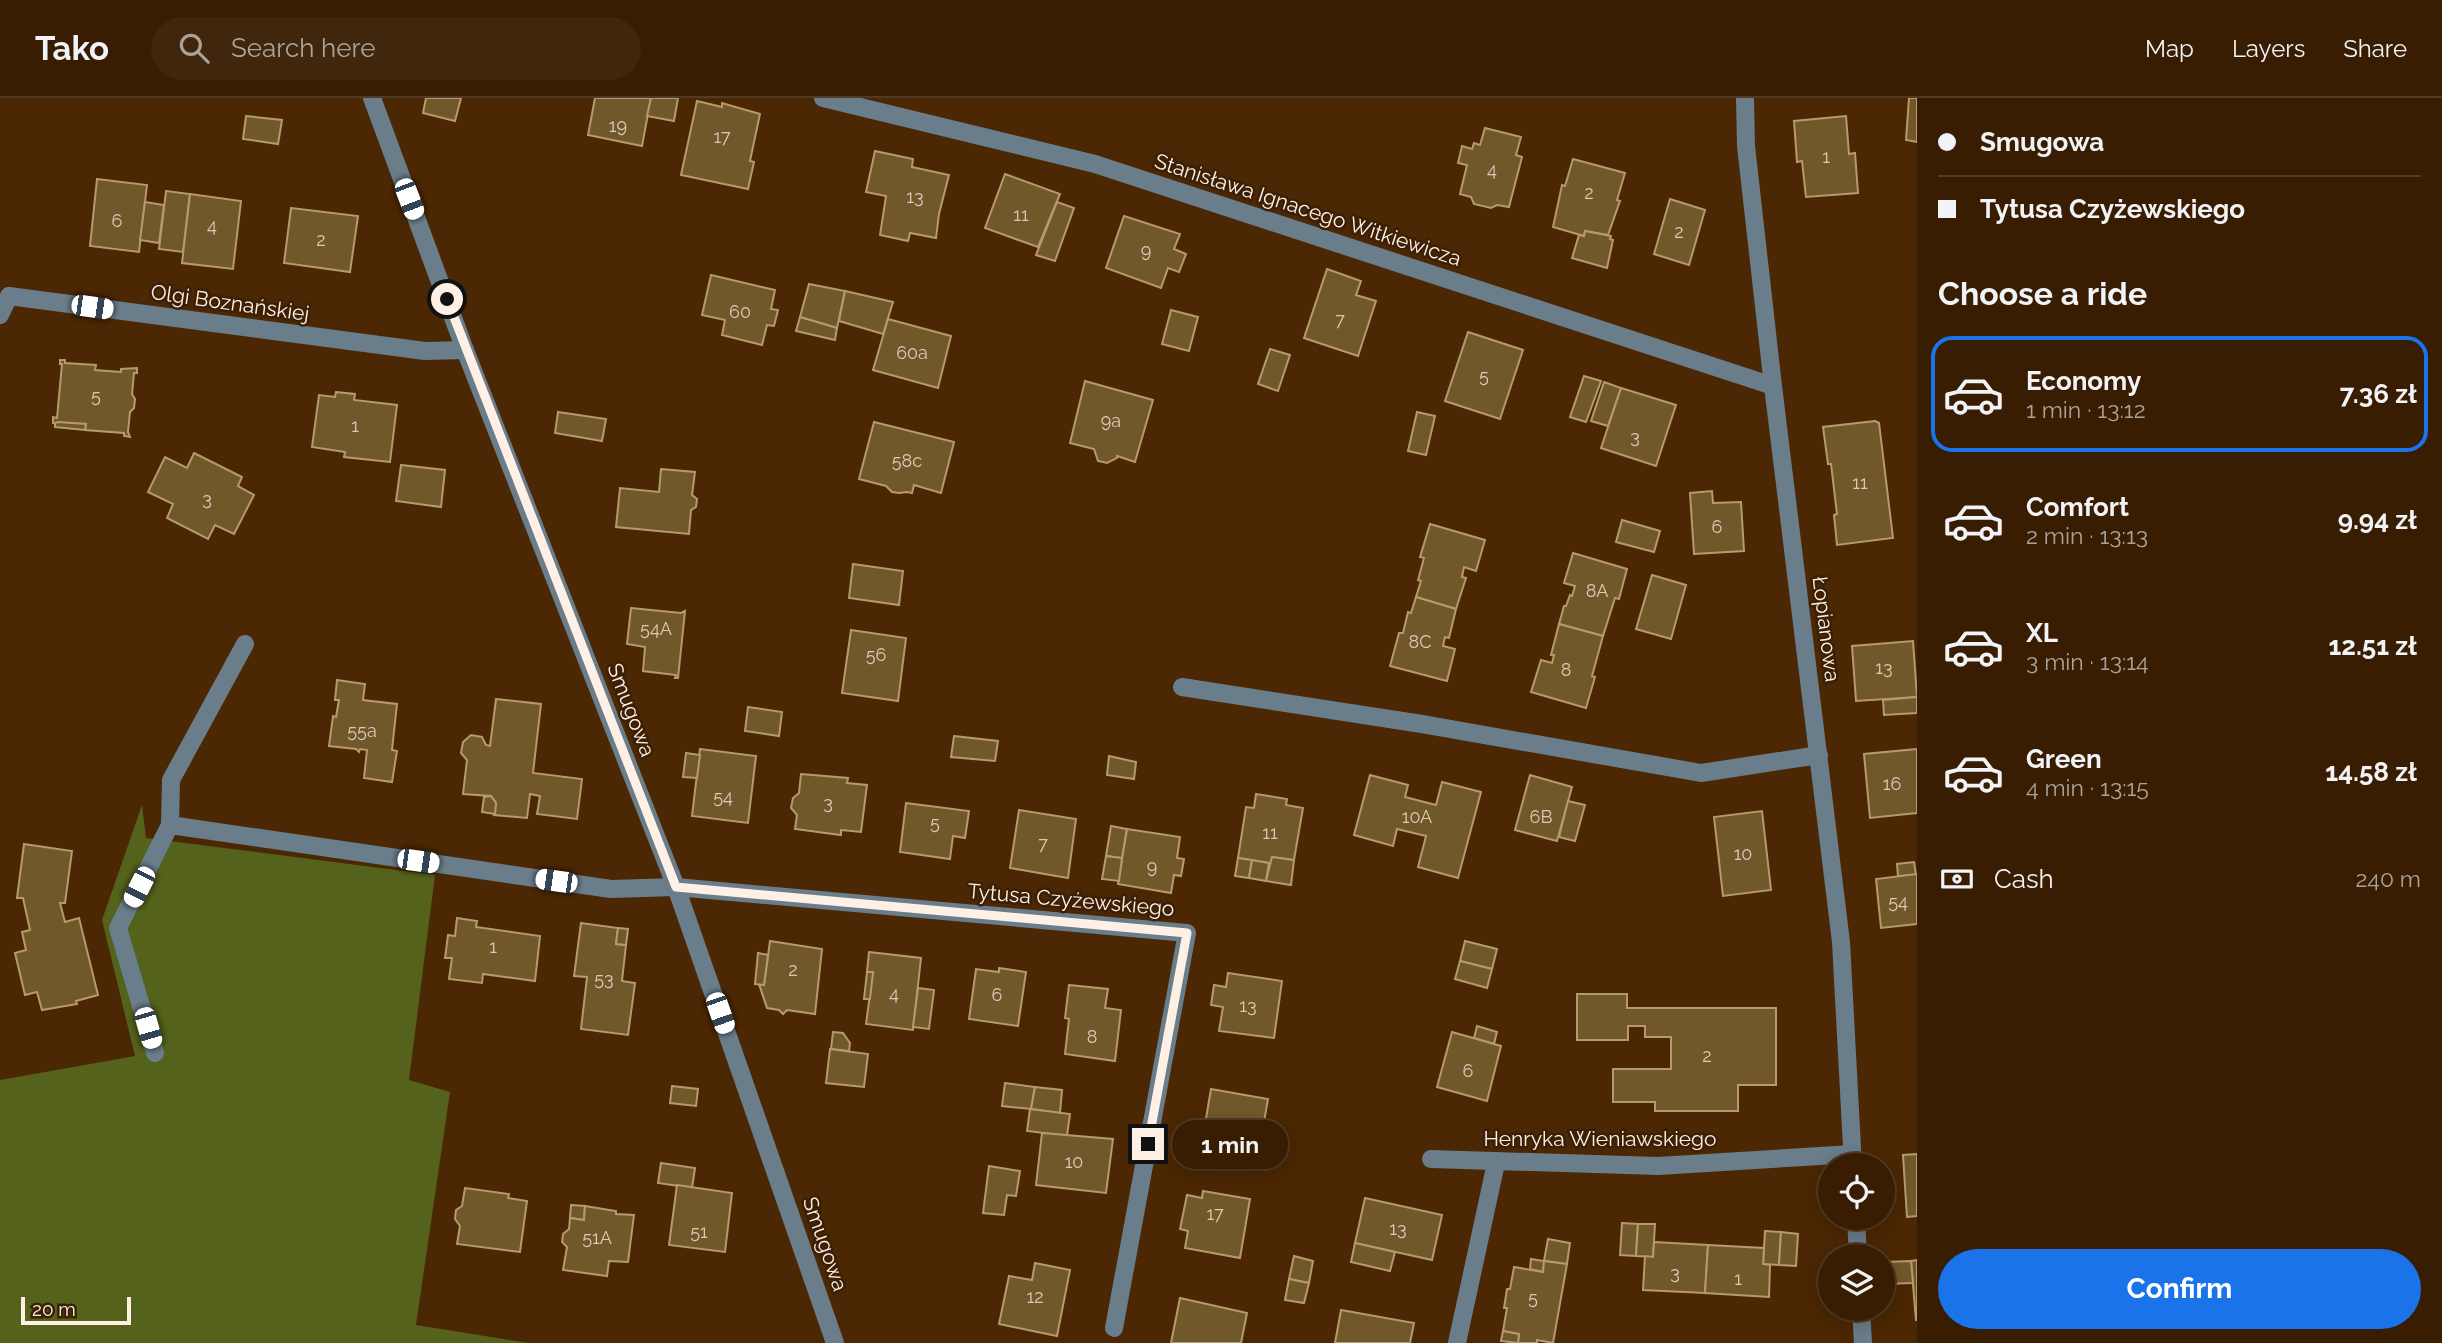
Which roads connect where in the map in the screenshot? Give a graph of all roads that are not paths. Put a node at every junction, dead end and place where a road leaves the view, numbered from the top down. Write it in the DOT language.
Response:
graph roads {
  1 [pos="372,98"];
  2 [pos="823,98"];
  3 [pos="1745,98"];
  4 [pos="0,315"];
  5 [pos="466,350"];
  6 [pos="1773,386"];
  7 [pos="245,644"];
  8 [pos="1182,687"];
  9 [pos="1819,755"];
  10 [pos="170,825"];
  11 [pos="676,887"];
  12 [pos="155,1053"];
  13 [pos="1853,1153"];
  14 [pos="1431,1159"];
  15 [pos="1818,1161"];
  16 [pos="1496,1163"];
  17 [pos="1862,1321"];
  18 [pos="1114,1328"];
  19 [pos="835,1343"];
  20 [pos="1457,1343"];
  21 [pos="1863,1343"];
  1 -- 5 [label="street, Smugowa"];
  2 -- 6 [label="street, Stanisława Ignacego Witkiewicza"];
  3 -- 6 [label="street, Łopianowa"];
  4 -- 5 [label="street, Olgi Boznańskiej"];
  5 -- 11 [label="street, Smugowa"];
  6 -- 9 [label="street, Łopianowa"];
  7 -- 10 [label="street"];
  8 -- 9 [label="street"];
  9 -- 13 [label="street, Łopianowa"];
  10 -- 11 [label="street"];
  10 -- 12 [label="street"];
  11 -- 18 [label="street, Tytusa Czyżewskiego"];
  11 -- 19 [label="street, Smugowa"];
  14 -- 16 [label="street, Henryka Wieniawskiego"];
  15 -- 16 [label="street, Henryka Wieniawskiego"];
  16 -- 20 [label="street"];
  17 -- 21 [label="street"];
}
